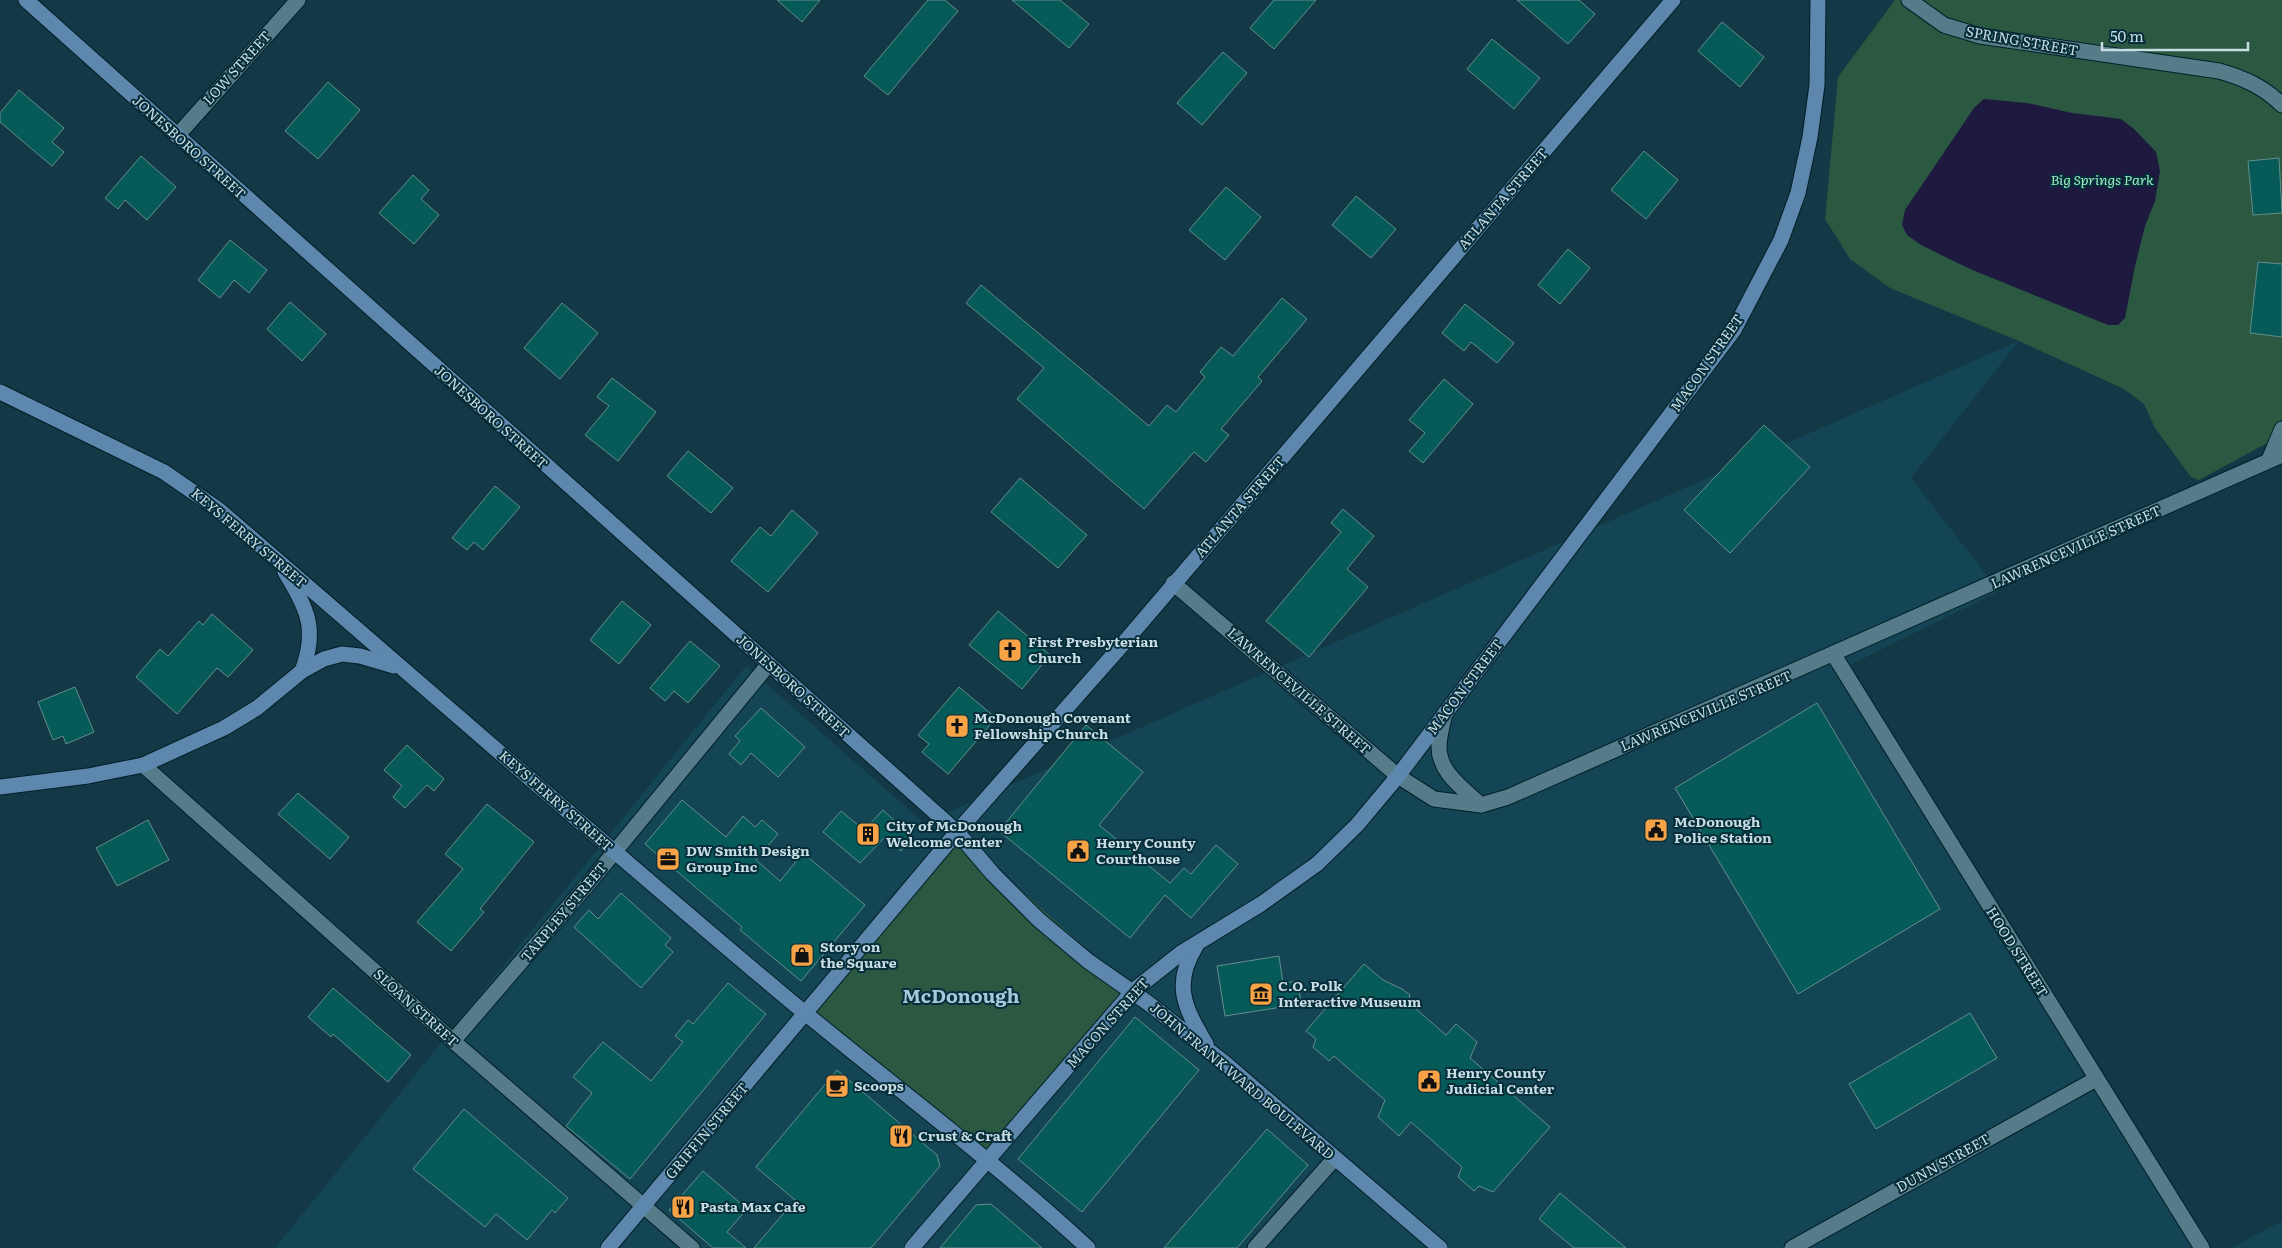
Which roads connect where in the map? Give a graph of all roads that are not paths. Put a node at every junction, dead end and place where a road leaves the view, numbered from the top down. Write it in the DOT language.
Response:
graph roads {
  1 [pos="26,0"];
  2 [pos="298,0"];
  3 [pos="1909,0"];
  4 [pos="1667,2"];
  5 [pos="1820,3"];
  6 [pos="2282,105"];
  7 [pos="177,136"];
  8 [pos="0,392"];
  9 [pos="2282,429"];
  10 [pos="2275,457"];
  11 [pos="277,560"];
  12 [pos="1173,583"];
  13 [pos="1834,655"];
  14 [pos="768,664"];
  15 [pos="402,668"];
  16 [pos="302,671"];
  17 [pos="1445,713"];
  18 [pos="143,765"];
  19 [pos="1398,776"];
  20 [pos="0,787"];
  21 [pos="1481,805"];
  22 [pos="957,832"];
  23 [pos="614,852"];
  24 [pos="1198,942"];
  25 [pos="1133,991"];
  26 [pos="806,1014"];
  27 [pos="453,1041"];
  28 [pos="1210,1051"];
  29 [pos="2096,1079"];
  30 [pos="1335,1158"];
  31 [pos="988,1161"];
  32 [pos="643,1207"];
  33 [pos="608,1248"];
  34 [pos="692,1248"];
  35 [pos="912,1248"];
  36 [pos="1088,1248"];
  37 [pos="1255,1248"];
  38 [pos="1440,1248"];
  39 [pos="1792,1248"];
  40 [pos="2202,1248"];
  1 -- 7 [label="main road, JONESBORO STREET"];
  2 -- 7 [label="street, LOW STREET"];
  3 -- 6 [label="street, SPRING STREET"];
  4 -- 12 [label="main road, ATLANTA STREET"];
  5 -- 17 [label="main road, MACON STREET"];
  7 -- 14 [label="main road, JONESBORO STREET"];
  8 -- 11 [label="main road, KEYS FERRY STREET"];
  9 -- 10 [label="street"];
  10 -- 13 [label="street, LAWRENCEVILLE STREET"];
  11 -- 15 [label="main road, KEYS FERRY STREET"];
  11 -- 16 [label="main road"];
  12 -- 19 [label="street, LAWRENCEVILLE STREET"];
  12 -- 22 [label="main road, ATLANTA STREET"];
  13 -- 21 [label="street, LAWRENCEVILLE STREET"];
  13 -- 29 [label="street, HOOD STREET"];
  14 -- 22 [label="main road, JONESBORO STREET"];
  14 -- 23 [label="street, TARPLEY STREET"];
  15 -- 16 [label="main road"];
  15 -- 23 [label="main road, KEYS FERRY STREET"];
  16 -- 18 [label="main road"];
  17 -- 19 [label="main road, MACON STREET"];
  17 -- 21 [label="street"];
  18 -- 20 [label="main road"];
  18 -- 27 [label="street, SLOAN STREET"];
  19 -- 21 [label="street, LAWRENCEVILLE STREET"];
  19 -- 24 [label="main road, MACON STREET"];
  22 -- 25 [label="main road, JOHN FRANK WARD BOULEVARD"];
  22 -- 26 [label="main road, ATLANTA STREET"];
  23 -- 26 [label="main road, KEYS FERRY STREET"];
  23 -- 27 [label="street, TARPLEY STREET"];
  24 -- 25 [label="main road, MACON STREET"];
  24 -- 28 [label="main road"];
  25 -- 28 [label="main road, JOHN FRANK WARD BOULEVARD"];
  25 -- 31 [label="main road, MACON STREET"];
  26 -- 31 [label="main road, KEYS FERRY STREET"];
  26 -- 32 [label="main road, GRIFFIN STREET"];
  27 -- 32 [label="street, SLOAN STREET"];
  28 -- 30 [label="main road, JOHN FRANK WARD BOULEVARD"];
  29 -- 39 [label="street, DUNN STREET"];
  29 -- 40 [label="street, HOOD STREET"];
  30 -- 37 [label="street"];
  30 -- 38 [label="main road, JOHN FRANK WARD BOULEVARD"];
  31 -- 35 [label="main road, MACON STREET"];
  31 -- 36 [label="main road, KEYS FERRY STREET"];
  32 -- 33 [label="main road, GRIFFIN STREET"];
  32 -- 34 [label="street, SLOAN STREET"];
}
